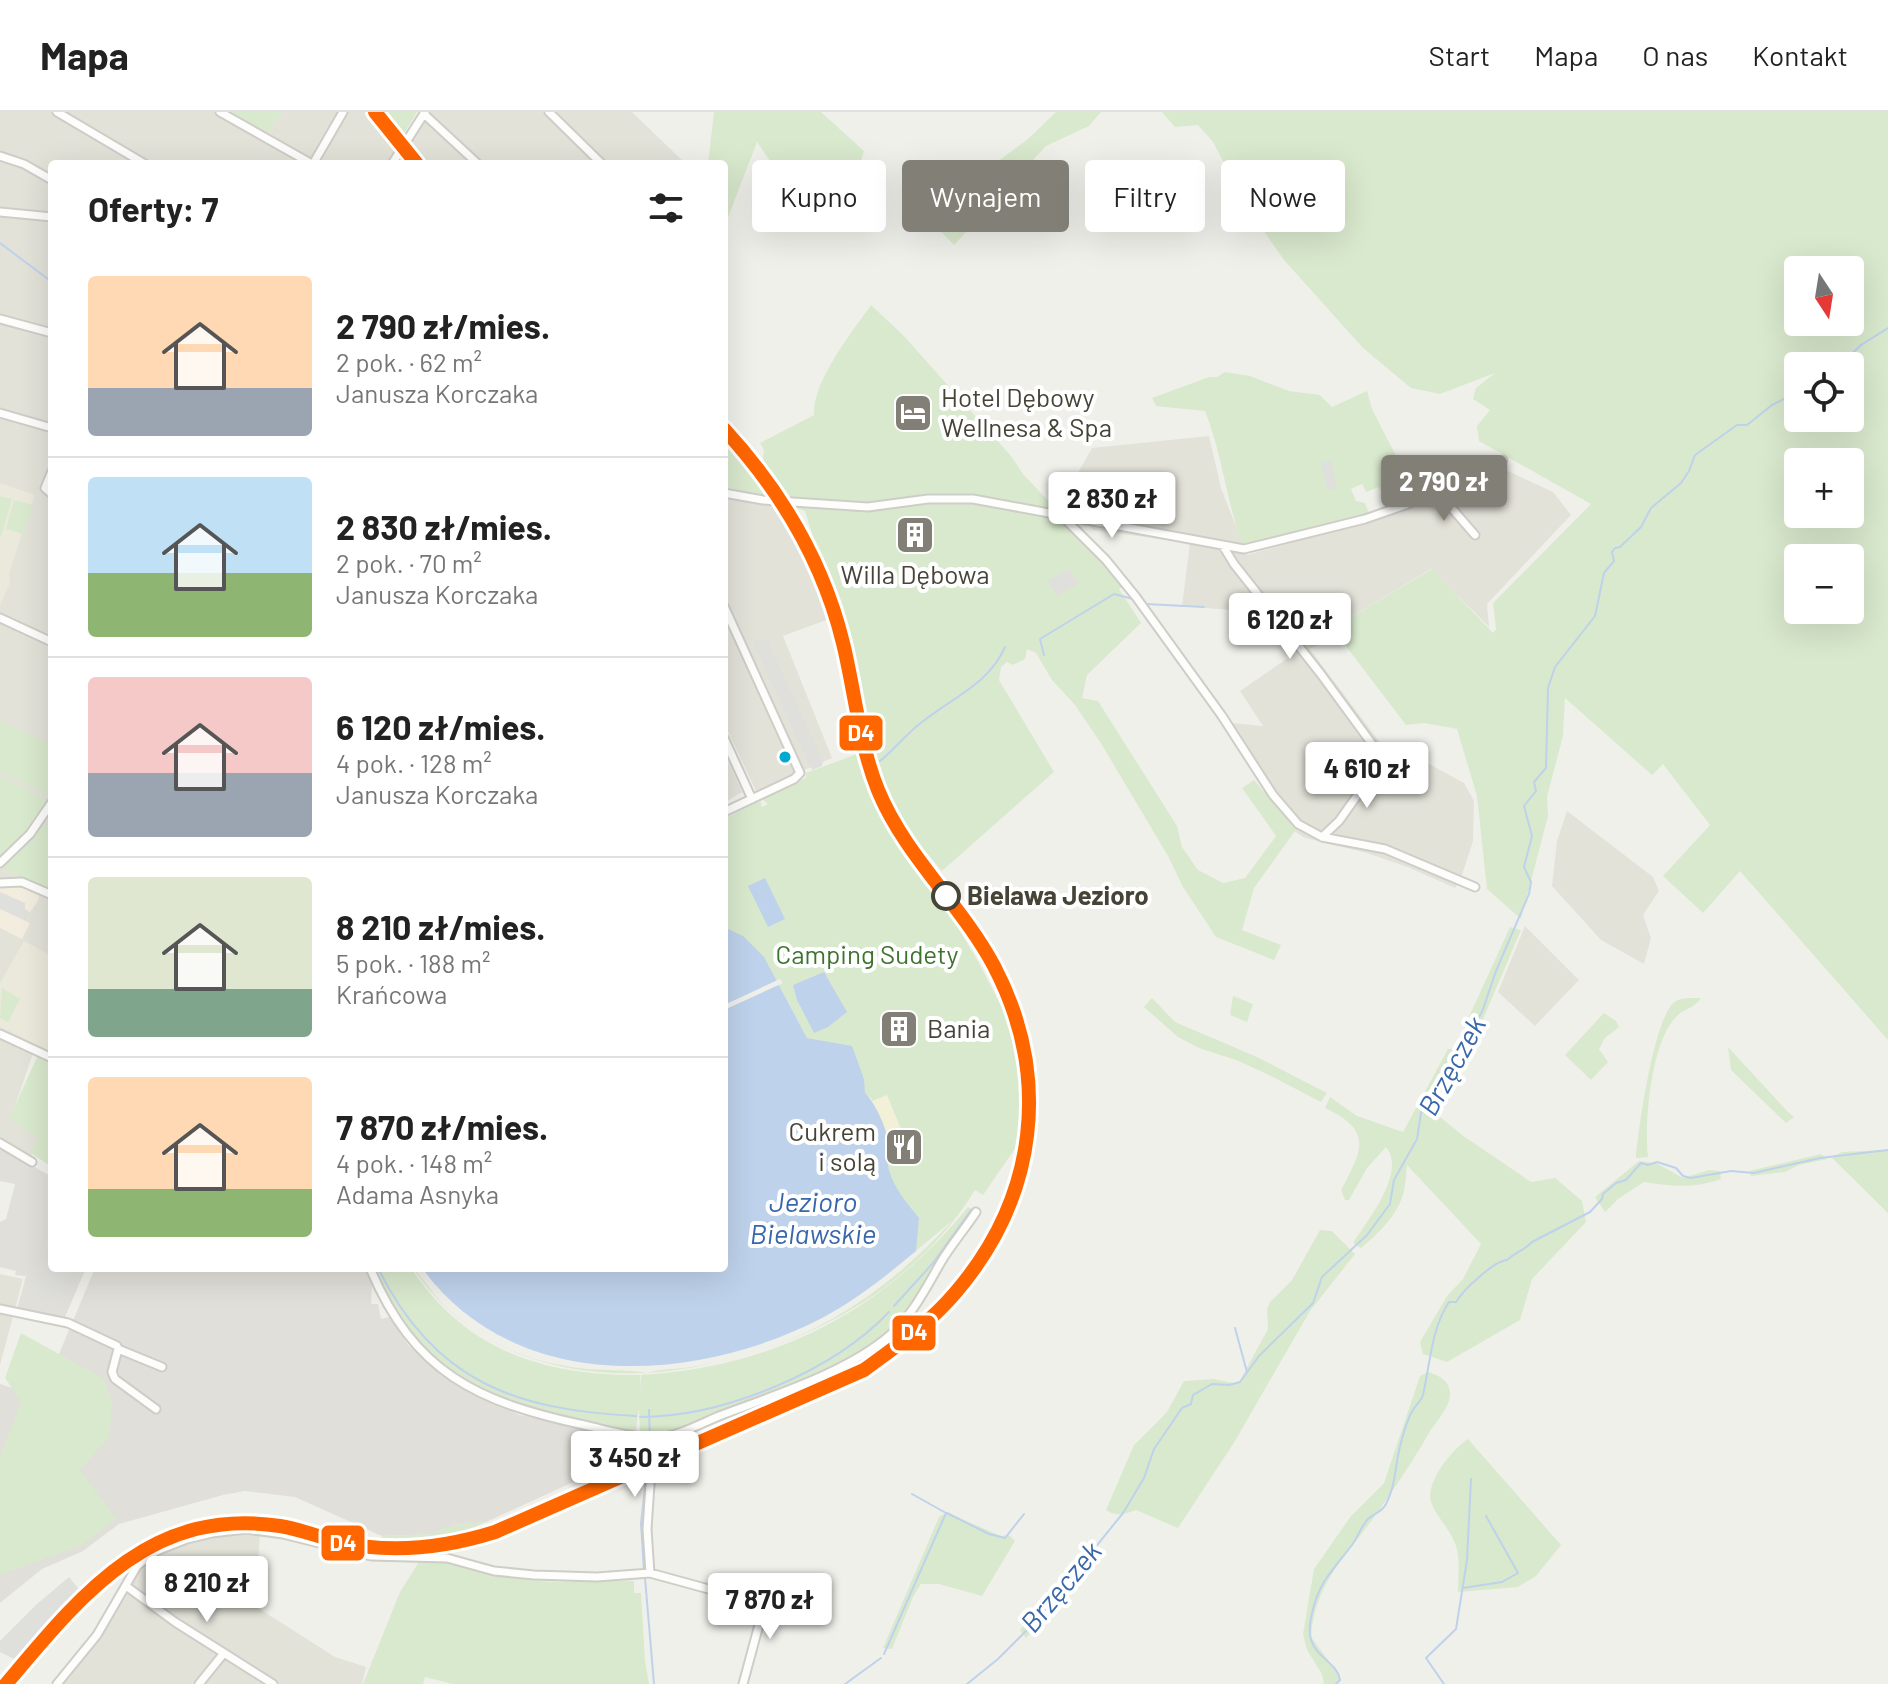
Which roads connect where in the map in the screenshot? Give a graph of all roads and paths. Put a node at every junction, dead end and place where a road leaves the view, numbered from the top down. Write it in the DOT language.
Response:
graph roads {
  1 [pos="57,112"];
  2 [pos="220,112"];
  3 [pos="343,112"];
  4 [pos="549,112"];
  5 [pos="424,113"];
  6 [pos="0,156"];
  7 [pos="138,160"];
  8 [pos="305,160"];
  9 [pos="314,160"];
  10 [pos="395,160"];
  11 [pos="474,160"];
  12 [pos="598,160"];
  13 [pos="48,178"];
  14 [pos="0,212"];
  15 [pos="48,217"];
  16 [pos="0,319"];
  17 [pos="48,332"];
  18 [pos="0,413"];
  19 [pos="48,427"];
  20 [pos="1503,460"];
  21 [pos="1436,490"];
  22 [pos="728,493"];
  23 [pos="1062,516"];
  24 [pos="1076,518"];
  25 [pos="1077,530"];
  26 [pos="1475,535"];
  27 [pos="1223,546"];
  28 [pos="728,615"];
  29 [pos="0,618"];
  30 [pos="48,640"];
  31 [pos="728,747"];
  32 [pos="752,799"];
  33 [pos="48,808"];
  34 [pos="728,810"];
  35 [pos="1322,837"];
  36 [pos="0,863"];
  37 [pos="0,883"];
  38 [pos="1475,887"];
  39 [pos="48,893"];
  40 [pos="0,1034"];
  41 [pos="48,1056"];
  42 [pos="0,1143"];
  43 [pos="32,1162"];
  44 [pos="976,1212"];
  45 [pos="372,1272"];
  46 [pos="0,1309"];
  47 [pos="118,1349"];
  48 [pos="162,1367"];
  49 [pos="156,1409"];
  50 [pos="659,1437"];
  51 [pos="646,1573"];
  52 [pos="126,1586"];
  53 [pos="224,1653"];
  54 [pos="57,1684"];
  55 [pos="199,1684"];
  56 [pos="273,1684"];
  57 [pos="743,1684"];
  1 -- 7 [label="street"];
  2 -- 8 [label="street"];
  3 -- 9 [label="street"];
  4 -- 12 [label="street"];
  5 -- 10 [label="street"];
  5 -- 11 [label="street"];
  6 -- 13 [label="street"];
  14 -- 15 [label="street"];
  16 -- 17 [label="street"];
  18 -- 19 [label="street"];
  20 -- 21 [label="street"];
  21 -- 26 [label="street"];
  21 -- 27 [label="street"];
  22 -- 23 [label="street"];
  23 -- 24 [label="street"];
  23 -- 25 [label="street"];
  24 -- 25 [label="street"];
  24 -- 27 [label="street"];
  25 -- 35 [label="street"];
  27 -- 35 [label="street"];
  28 -- 32 [label="street"];
  29 -- 30 [label="street"];
  31 -- 32 [label="street"];
  32 -- 34 [label="street"];
  33 -- 36 [label="street"];
  35 -- 38 [label="street"];
  37 -- 39 [label="street"];
  40 -- 41 [label="street"];
  42 -- 43 [label="street"];
  44 -- 50 [label="street"];
  45 -- 50 [label="street"];
  46 -- 47 [label="street"];
  47 -- 48 [label="street"];
  47 -- 49 [label="street"];
  50 -- 51 [label="street"];
  51 -- 52 [label="street"];
  51 -- 57 [label="street"];
  52 -- 53 [label="street"];
  52 -- 54 [label="street"];
  53 -- 55 [label="street"];
  53 -- 56 [label="street"];
}
